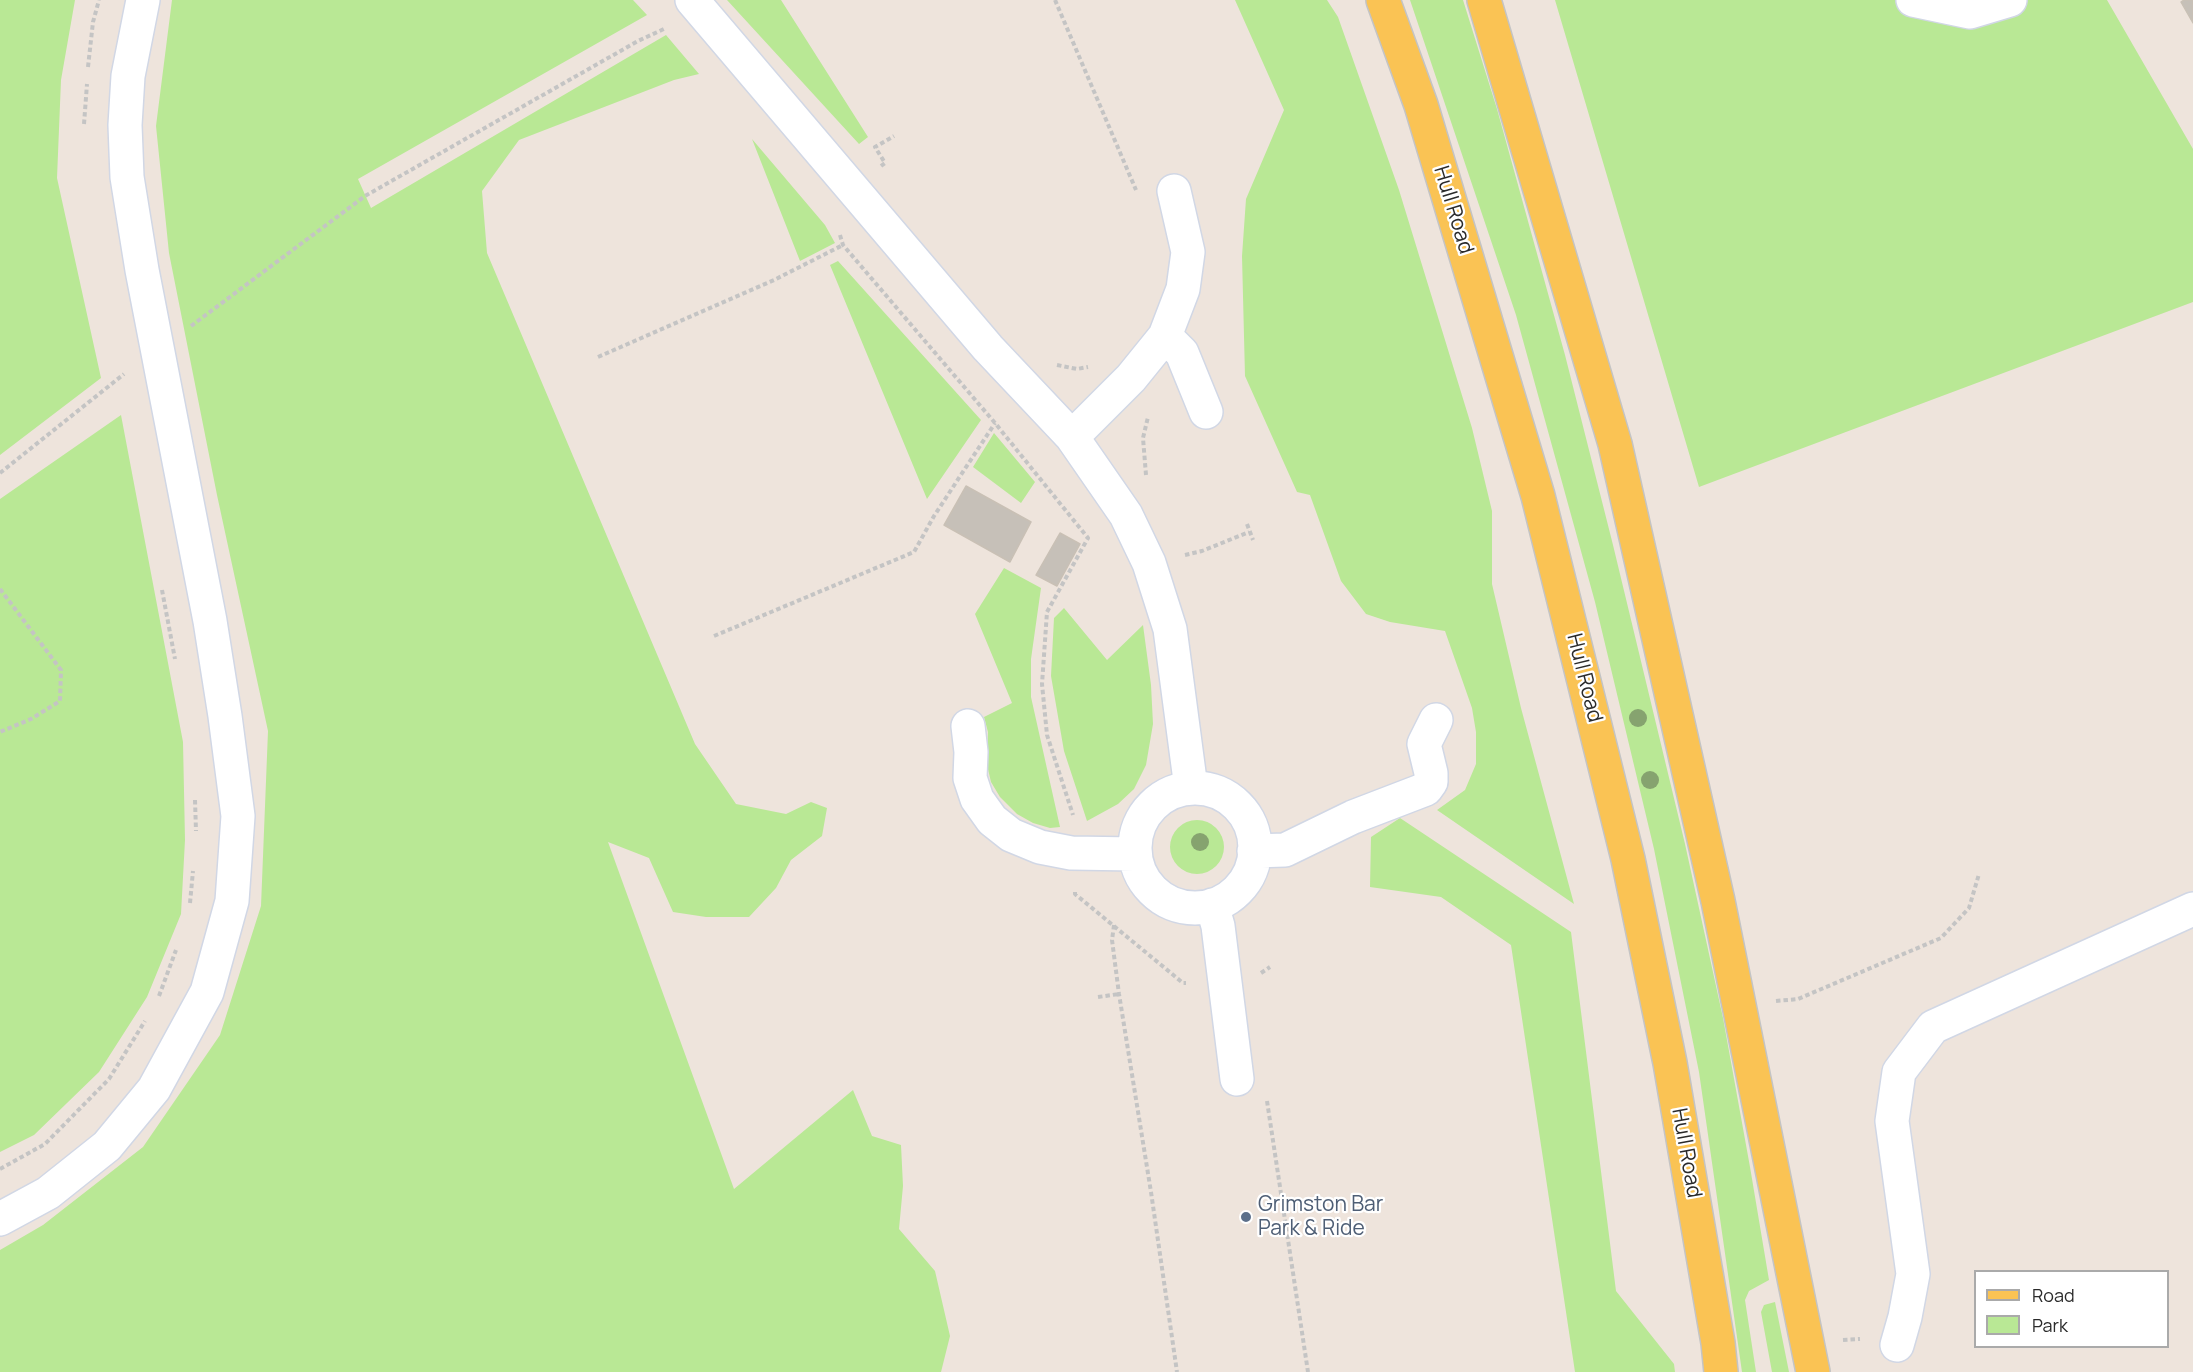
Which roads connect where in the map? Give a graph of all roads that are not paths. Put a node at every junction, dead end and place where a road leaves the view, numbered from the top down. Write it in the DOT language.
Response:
graph roads {
  1 [pos="143,0"];
  2 [pos="692,0"];
  3 [pos="1383,0"];
  4 [pos="1484,0"];
  5 [pos="1913,0"];
  6 [pos="2010,0"];
  7 [pos="1174,191"];
  8 [pos="1165,336"];
  9 [pos="1206,412"];
  10 [pos="1072,437"];
  11 [pos="1436,720"];
  12 [pos="968,726"];
  13 [pos="1191,788"];
  14 [pos="1254,851"];
  15 [pos="1135,854"];
  16 [pos="1212,905"];
  17 [pos="2193,909"];
  18 [pos="1236,1079"];
  19 [pos="0,1219"];
  20 [pos="1897,1344"];
  21 [pos="1721,1372"];
  22 [pos="1813,1372"];
  1 -- 19 [label="street"];
  2 -- 10 [label="street"];
  3 -- 21 [label="main road, Hull Road"];
  4 -- 22 [label="main road"];
  5 -- 6 [label="street"];
  7 -- 8 [label="street"];
  8 -- 9 [label="street"];
  8 -- 10 [label="street"];
  10 -- 13 [label="street"];
  11 -- 14 [label="street"];
  12 -- 15 [label="street"];
  13 -- 14 [label="street"];
  13 -- 15 [label="street"];
  14 -- 16 [label="street"];
  15 -- 16 [label="street"];
  16 -- 18 [label="street"];
  17 -- 20 [label="street"];
}
